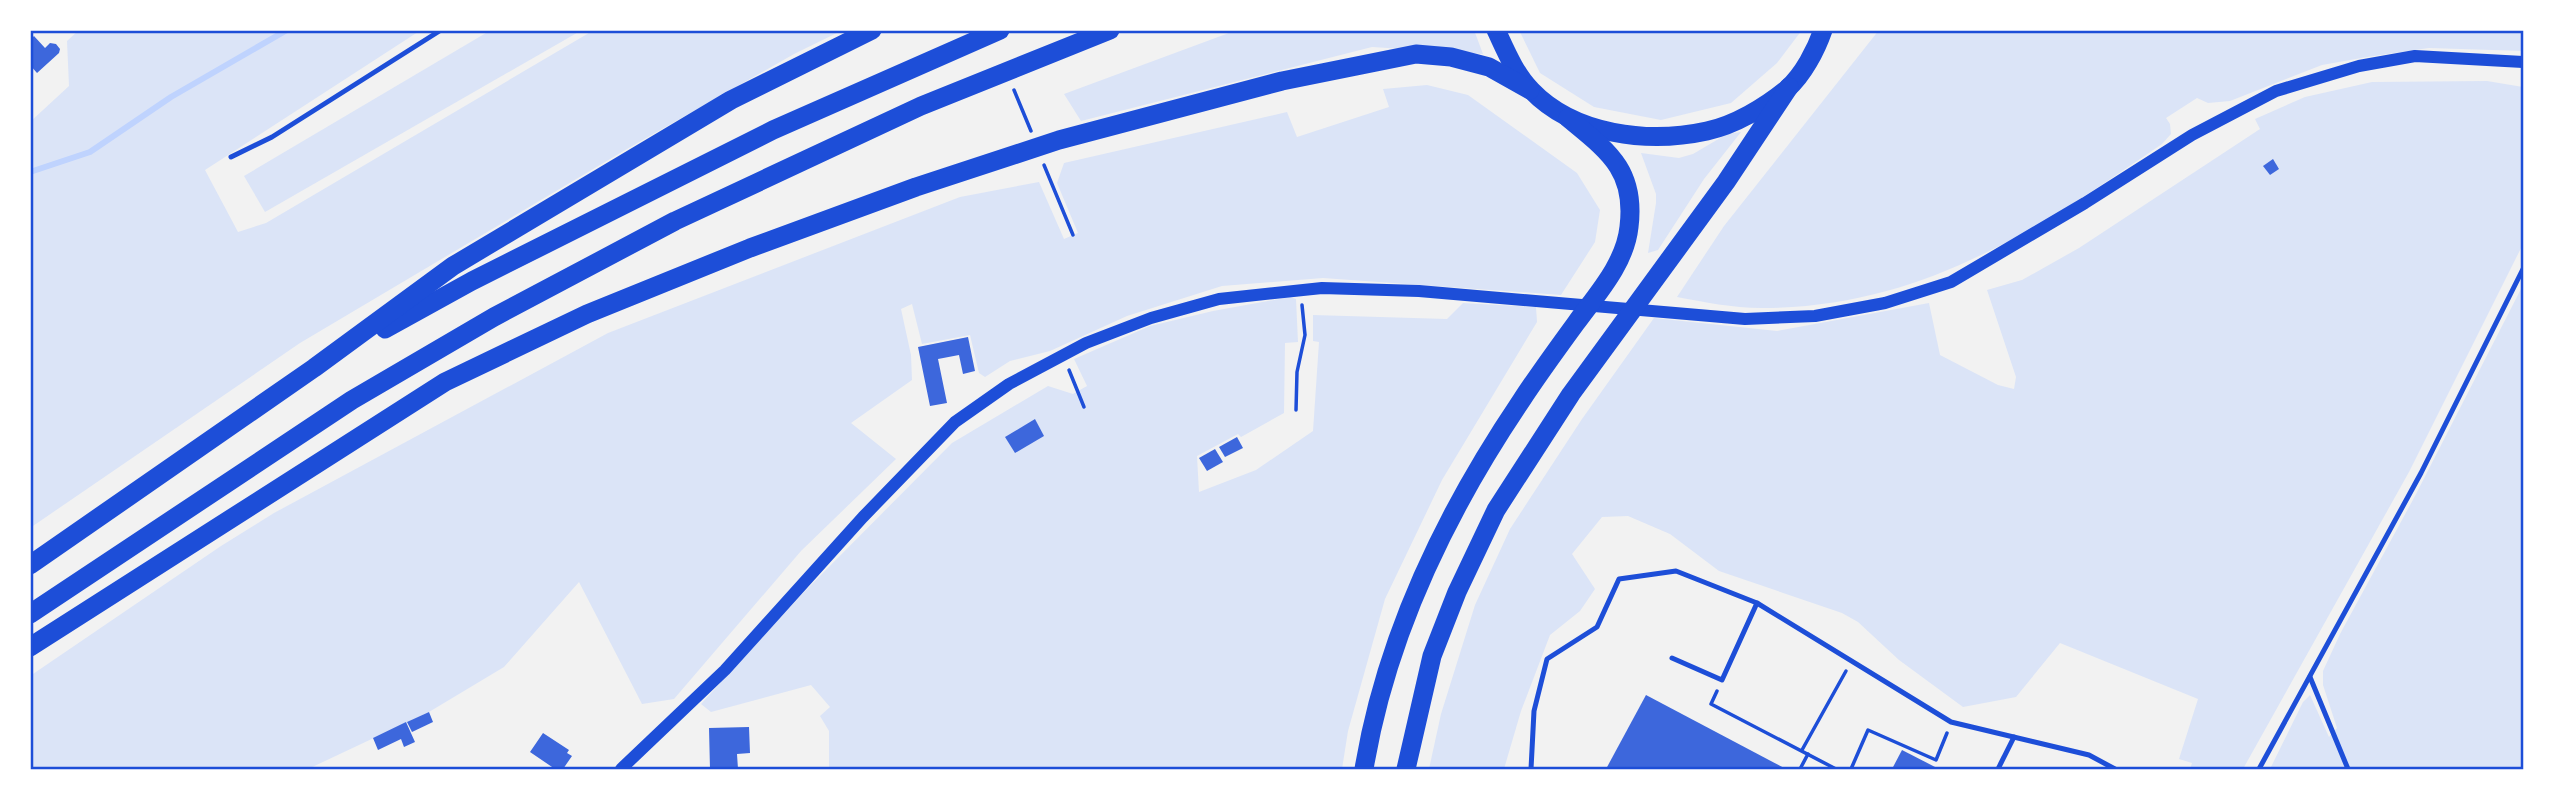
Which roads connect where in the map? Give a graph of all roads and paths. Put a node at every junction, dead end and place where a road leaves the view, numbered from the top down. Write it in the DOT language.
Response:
graph roads {
  1 [pos="441,30"];
  2 [pos="872,30"];
  3 [pos="1000,30"];
  4 [pos="1110,30"];
  5 [pos="1496,30"];
  6 [pos="1823,30"];
  7 [pos="1837,30"];
  8 [pos="1816,49"];
  9 [pos="2523,62"];
  10 [pos="1010,80"];
  11 [pos="1789,87"];
  12 [pos="1530,90"];
  13 [pos="1568,118"];
  14 [pos="1035,143"];
  15 [pos="1040,155"];
  16 [pos="231,157"];
  17 [pos="1073,235"];
  18 [pos="2523,269"];
  19 [pos="1300,289"];
  20 [pos="1062,356"];
  21 [pos="314,368"];
  22 [pos="1084,407"];
  23 [pos="1296,410"];
  24 [pos="30,565"];
  25 [pos="1757,603"];
  26 [pos="30,614"];
  27 [pos="30,647"];
  28 [pos="1672,658"];
  29 [pos="1852,660"];
  30 [pos="2310,677"];
  31 [pos="1722,680"];
  32 [pos="1951,722"];
  33 [pos="2014,737"];
  34 [pos="1802,751"];
  35 [pos="1808,754"];
  36 [pos="621,769"];
  37 [pos="1364,769"];
  38 [pos="1406,769"];
  39 [pos="1531,769"];
  40 [pos="1800,769"];
  41 [pos="1836,769"];
  42 [pos="1851,769"];
  43 [pos="1998,769"];
  44 [pos="2115,769"];
  45 [pos="2259,769"];
  46 [pos="2348,769"];
  1 -- 16 [label="lane"];
  2 -- 21 [label="highway"];
  3 -- 21 [label="highway"];
  4 -- 26 [label="highway"];
  5 -- 12 [label="highway"];
  6 -- 8 [label="highway"];
  7 -- 8 [label="highway"];
  8 -- 11 [label="highway"];
  9 -- 19 [label="street"];
  10 -- 14 [label="path"];
  11 -- 13 [label="highway"];
  11 -- 38 [label="highway"];
  12 -- 13 [label="highway"];
  12 -- 27 [label="highway"];
  13 -- 37 [label="highway"];
  15 -- 17 [label="path"];
  18 -- 30 [label="lane"];
  19 -- 20 [label="street"];
  19 -- 23 [label="path"];
  20 -- 22 [label="path"];
  20 -- 36 [label="street"];
  21 -- 24 [label="highway"];
  25 -- 29 [label="lane"];
  25 -- 31 [label="lane"];
  25 -- 39 [label="lane"];
  28 -- 31 [label="lane"];
  29 -- 32 [label="lane"];
  29 -- 34 [label="path"];
  30 -- 45 [label="lane"];
  30 -- 46 [label="lane"];
  31 -- 34 [label="path"];
  32 -- 33 [label="lane"];
  32 -- 42 [label="path"];
  33 -- 43 [label="lane"];
  33 -- 44 [label="lane"];
  34 -- 35 [label="path"];
  35 -- 40 [label="path"];
  35 -- 41 [label="path"];
}
